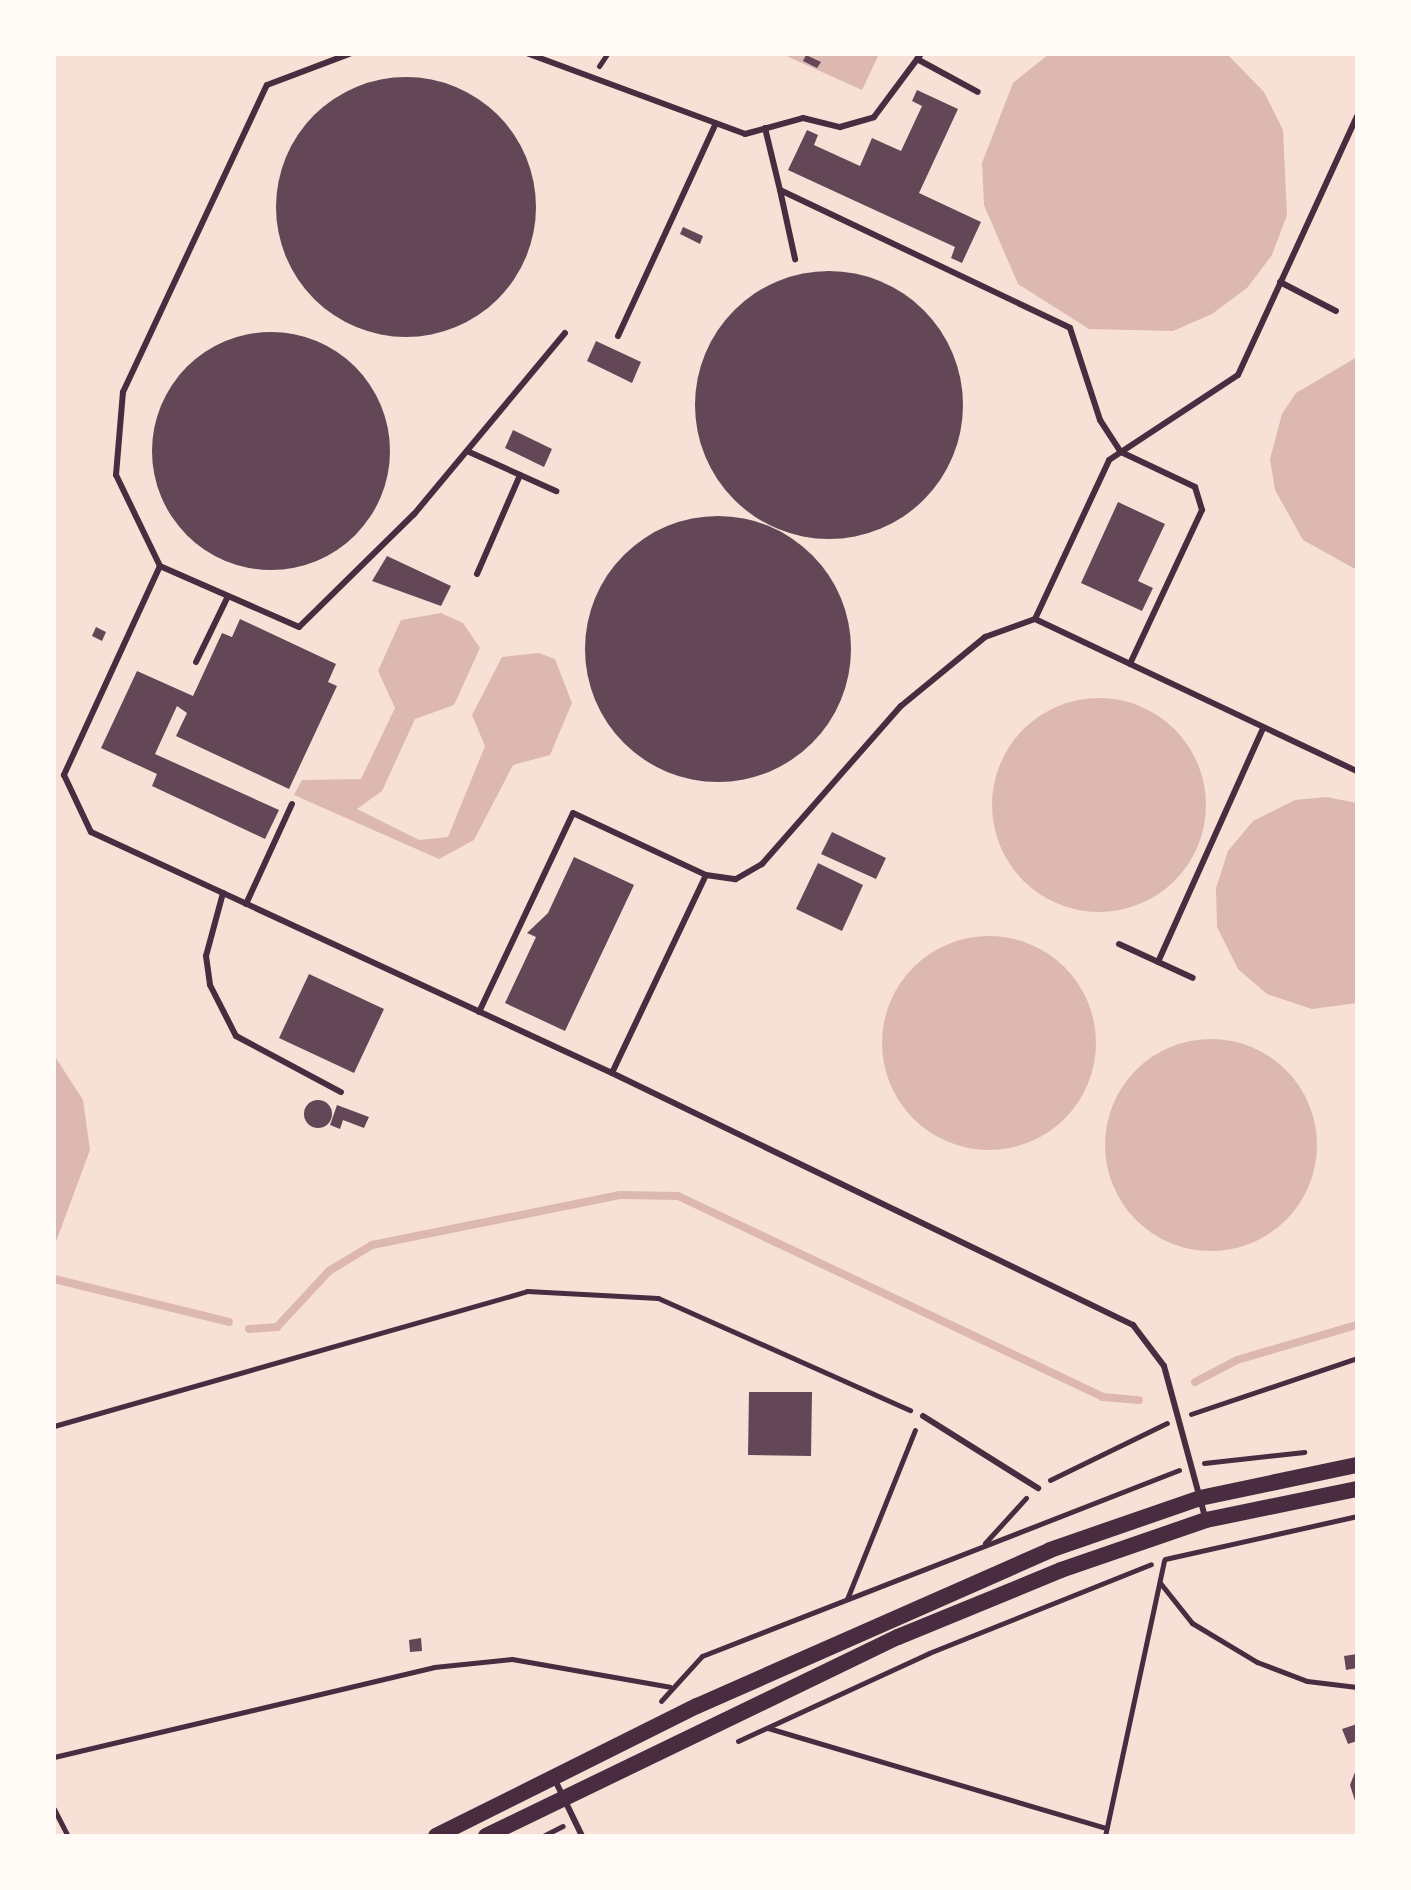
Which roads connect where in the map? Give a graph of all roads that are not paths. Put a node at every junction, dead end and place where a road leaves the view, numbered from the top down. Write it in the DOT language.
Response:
graph roads {
  1 [pos="349,54"];
  2 [pos="529,54"];
  3 [pos="919,57"];
  4 [pos="978,92"];
  5 [pos="1357,116"];
  6 [pos="716,123"];
  7 [pos="765,128"];
  8 [pos="780,190"];
  9 [pos="795,259"];
  10 [pos="1280,282"];
  11 [pos="1336,311"];
  12 [pos="565,333"];
  13 [pos="618,336"];
  14 [pos="467,451"];
  15 [pos="1121,452"];
  16 [pos="520,475"];
  17 [pos="556,491"];
  18 [pos="160,566"];
  19 [pos="477,574"];
  20 [pos="228,596"];
  21 [pos="1035,619"];
  22 [pos="196,662"];
  23 [pos="1130,664"];
  24 [pos="1263,728"];
  25 [pos="1357,771"];
  26 [pos="292,804"];
  27 [pos="706,875"];
  28 [pos="223,893"];
  29 [pos="246,904"];
  30 [pos="1119,944"];
  31 [pos="1158,962"];
  32 [pos="1193,978"];
  33 [pos="479,1012"];
  34 [pos="612,1073"];
  35 [pos="341,1092"];
  36 [pos="923,1416"];
  37 [pos="1357,1465"];
  38 [pos="1038,1488"];
  39 [pos="1357,1489"];
  40 [pos="1200,1498"];
  41 [pos="1206,1520"];
  42 [pos="552,1775"];
  43 [pos="562,1796"];
  44 [pos="436,1836"];
  45 [pos="486,1836"];
  46 [pos="582,1836"];
  1 -- 18 [label="lane"];
  2 -- 6 [label="lane"];
  3 -- 4 [label="lane"];
  3 -- 7 [label="lane"];
  5 -- 10 [label="lane"];
  6 -- 7 [label="lane"];
  6 -- 13 [label="lane"];
  7 -- 8 [label="lane"];
  8 -- 9 [label="lane"];
  8 -- 15 [label="lane"];
  10 -- 11 [label="lane"];
  10 -- 15 [label="lane"];
  12 -- 14 [label="lane"];
  14 -- 16 [label="lane"];
  14 -- 20 [label="lane"];
  15 -- 21 [label="lane"];
  15 -- 23 [label="lane"];
  16 -- 17 [label="lane"];
  16 -- 19 [label="lane"];
  18 -- 20 [label="lane"];
  18 -- 28 [label="lane"];
  20 -- 22 [label="lane"];
  21 -- 23 [label="lane"];
  21 -- 27 [label="lane"];
  23 -- 24 [label="lane"];
  24 -- 25 [label="lane"];
  24 -- 31 [label="lane"];
  26 -- 29 [label="lane"];
  27 -- 33 [label="lane"];
  27 -- 34 [label="lane"];
  28 -- 29 [label="lane"];
  28 -- 35 [label="lane"];
  29 -- 33 [label="lane"];
  30 -- 31 [label="lane"];
  31 -- 32 [label="lane"];
  33 -- 34 [label="lane"];
  34 -- 40 [label="lane"];
  36 -- 38 [label="lane"];
  37 -- 40 [label="main road"];
  39 -- 41 [label="main road"];
  40 -- 41 [label="lane"];
  40 -- 42 [label="main road"];
  41 -- 43 [label="main road"];
  42 -- 43 [label="lane"];
  42 -- 44 [label="main road"];
  43 -- 45 [label="main road"];
  43 -- 46 [label="lane"];
}
